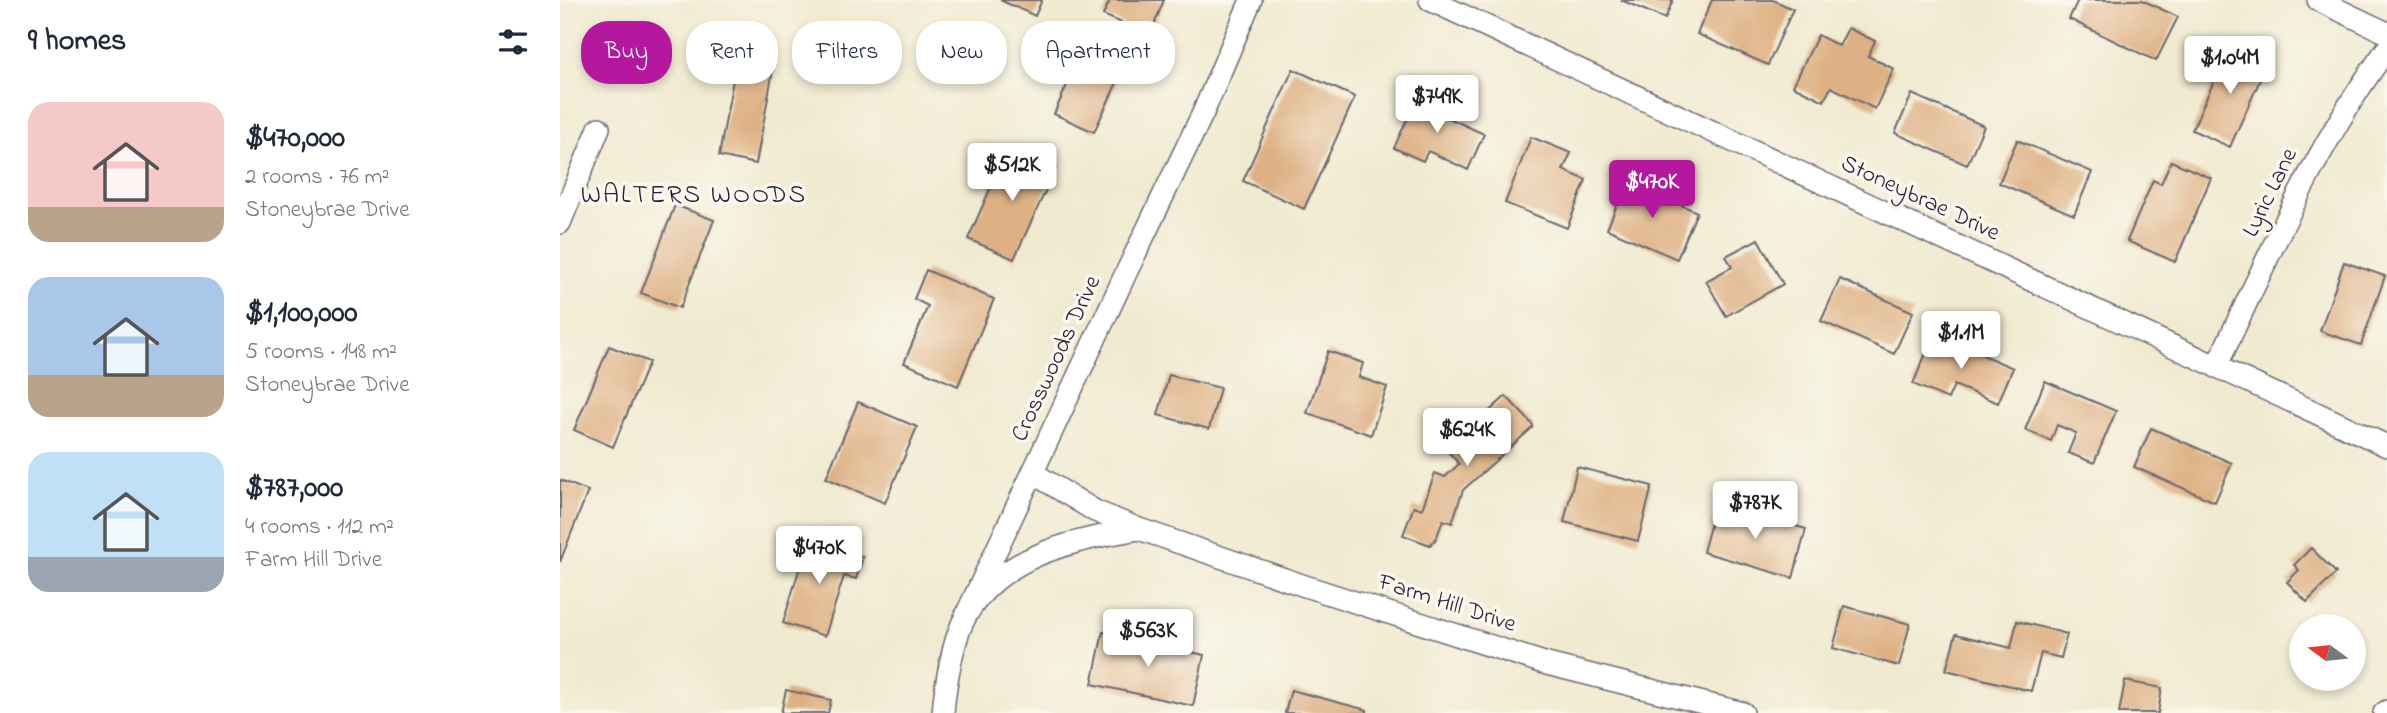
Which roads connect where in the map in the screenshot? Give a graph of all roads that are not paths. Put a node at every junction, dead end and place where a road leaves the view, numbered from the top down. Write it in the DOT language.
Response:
graph roads {
  1 [pos="1251,0"];
  2 [pos="1430,0"];
  3 [pos="2318,0"];
  4 [pos="2387,33"];
  5 [pos="2387,49"];
  6 [pos="599,128"];
  7 [pos="560,223"];
  8 [pos="2217,367"];
  9 [pos="2387,446"];
  10 [pos="1033,473"];
  11 [pos="1139,529"];
  12 [pos="966,615"];
  13 [pos="943,713"];
  14 [pos="1743,713"];
  1 -- 10 [label="street, Crosswoods Drive"];
  2 -- 8 [label="street, Stoneybrae Drive"];
  3 -- 4 [label="street"];
  5 -- 8 [label="street, Lyric Lane"];
  6 -- 7 [label="street"];
  8 -- 9 [label="street, Stoneybrae Drive"];
  10 -- 11 [label="street, Crosswoods Drive"];
  10 -- 12 [label="street"];
  11 -- 12 [label="street"];
  11 -- 14 [label="street, Farm Hill Drive"];
  12 -- 13 [label="street"];
}
